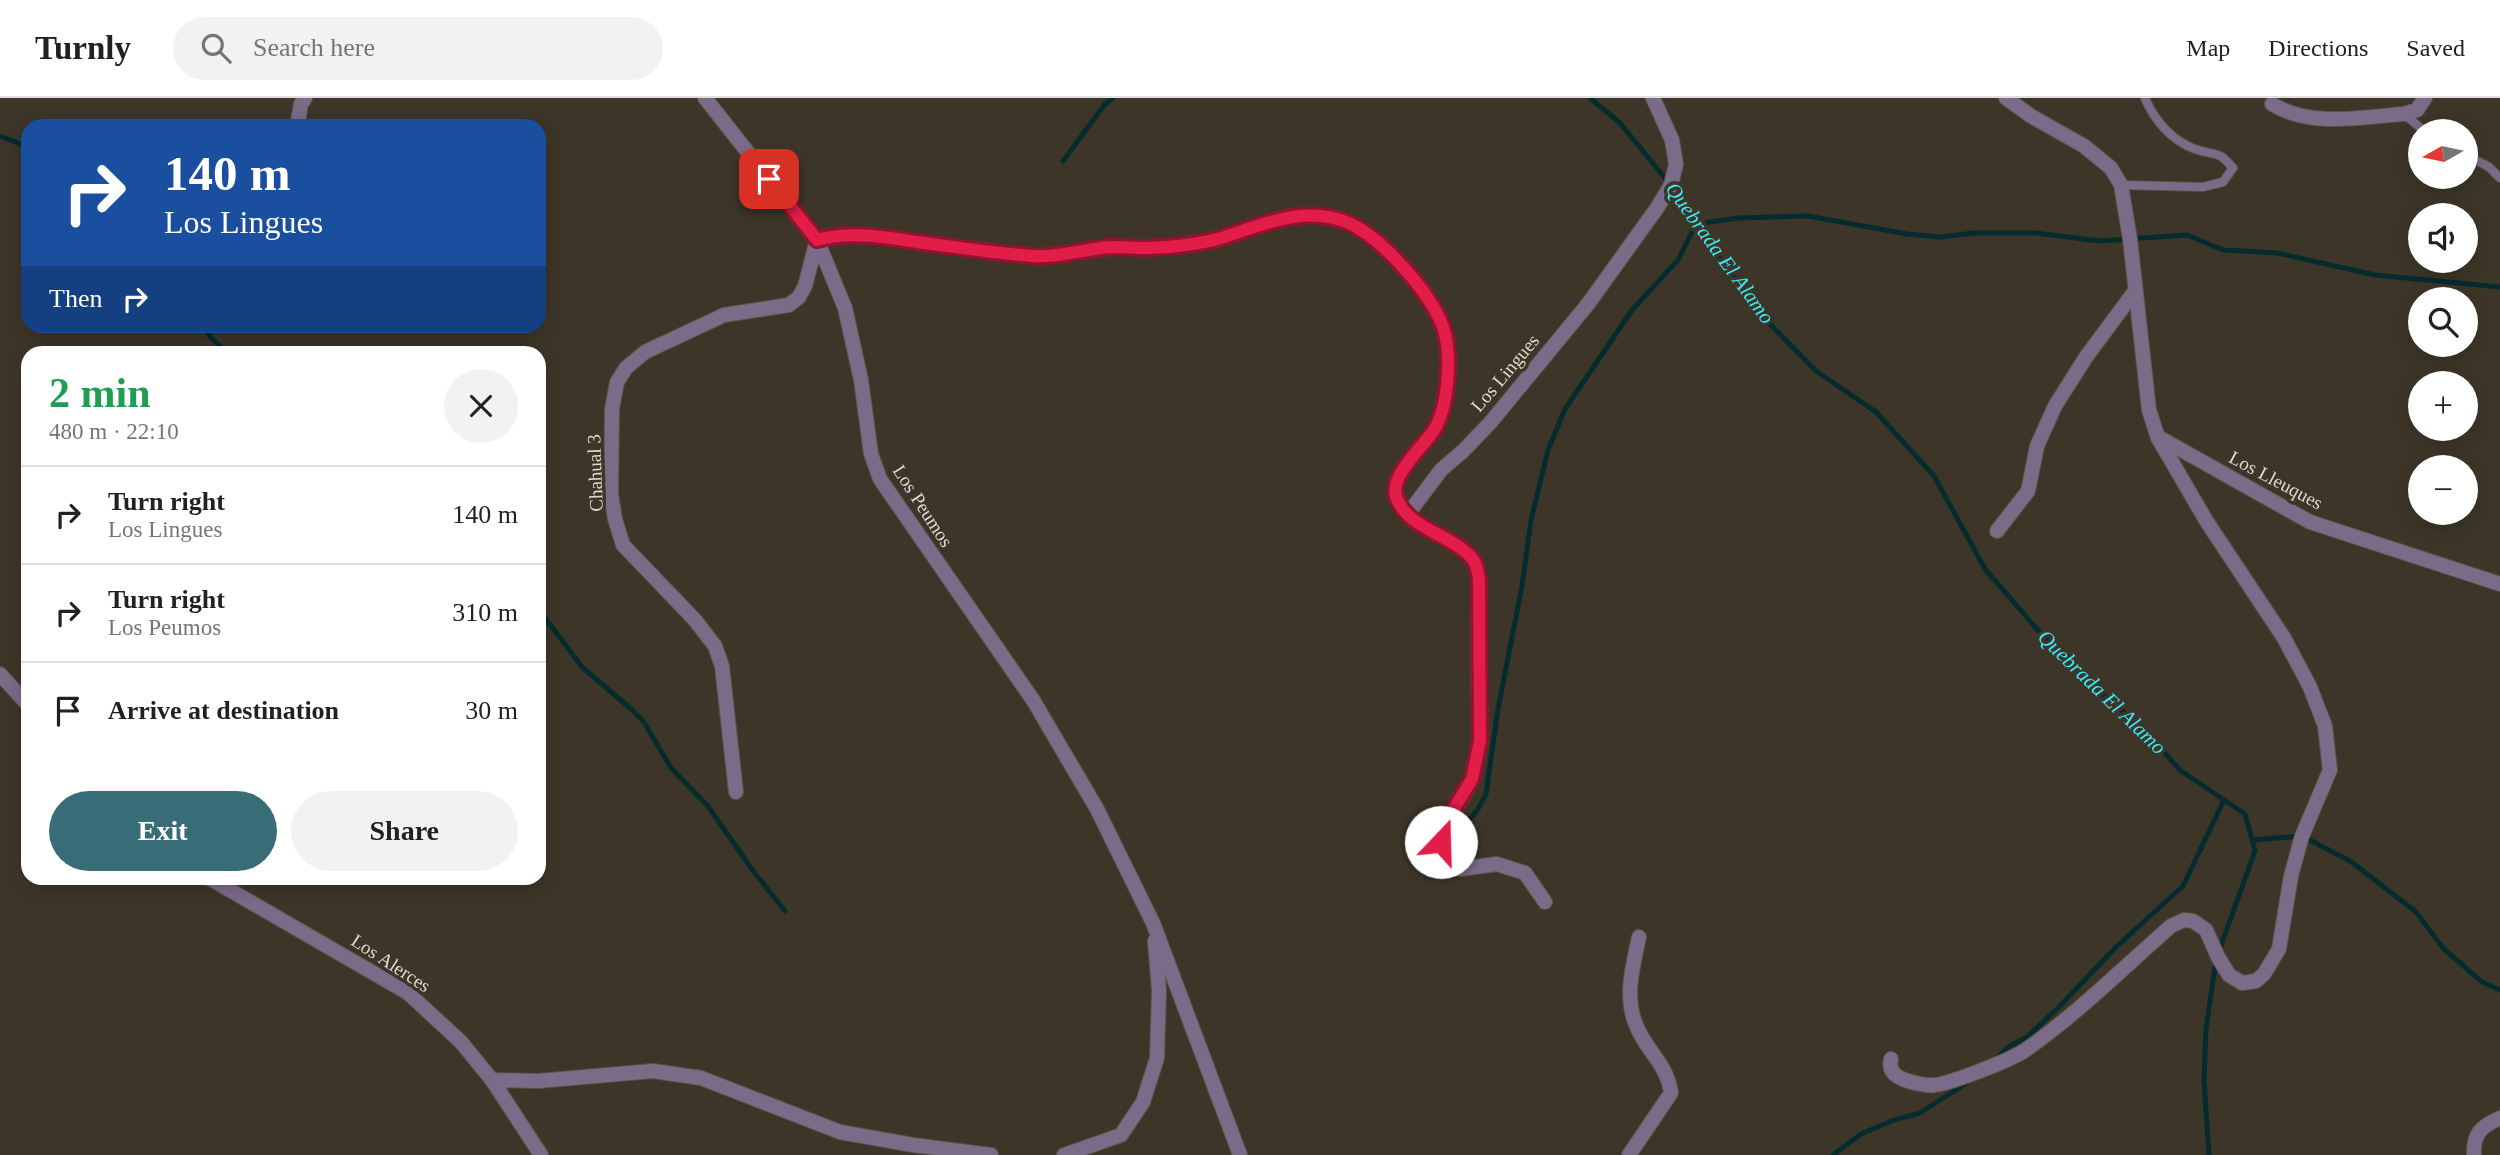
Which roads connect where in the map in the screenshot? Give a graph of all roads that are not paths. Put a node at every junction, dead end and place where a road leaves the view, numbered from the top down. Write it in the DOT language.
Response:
graph roads {
  1 [pos="305,98"];
  2 [pos="705,98"];
  3 [pos="1653,98"];
  4 [pos="2006,98"];
  5 [pos="2145,98"];
  6 [pos="2425,98"];
  7 [pos="2272,104"];
  8 [pos="2404,114"];
  9 [pos="298,119"];
  10 [pos="2410,119"];
  11 [pos="2478,161"];
  12 [pos="2500,178"];
  13 [pos="2122,186"];
  14 [pos="817,240"];
  15 [pos="2135,291"];
  16 [pos="2158,438"];
  17 [pos="1408,514"];
  18 [pos="1997,531"];
  19 [pos="2500,584"];
  20 [pos="0,674"];
  21 [pos="21,697"];
  22 [pos="736,792"];
  23 [pos="221,885"];
  24 [pos="1545,902"];
  25 [pos="1153,923"];
  26 [pos="1639,937"];
  27 [pos="1891,1059"];
  28 [pos="492,1080"];
  29 [pos="2500,1118"];
  30 [pos="541,1155"];
  31 [pos="990,1155"];
  32 [pos="1064,1155"];
  33 [pos="1240,1155"];
  34 [pos="1629,1155"];
  35 [pos="2474,1155"];
  1 -- 9 [label="street"];
  2 -- 14 [label="street, Los Peumos"];
  3 -- 17 [label="street, Los Lingues"];
  4 -- 13 [label="street"];
  5 -- 13 [label="lane"];
  6 -- 8 [label="street"];
  7 -- 8 [label="street"];
  8 -- 10 [label="lane"];
  11 -- 12 [label="lane"];
  13 -- 15 [label="street"];
  14 -- 17 [label="street, Los Lingues"];
  14 -- 22 [label="street, Chahual 3"];
  14 -- 25 [label="street, Los Peumos"];
  15 -- 16 [label="street"];
  15 -- 18 [label="street"];
  16 -- 19 [label="street, Los Lleuques"];
  16 -- 27 [label="street"];
  17 -- 24 [label="street"];
  20 -- 21 [label="street"];
  23 -- 28 [label="street, Los Alerces"];
  25 -- 32 [label="street"];
  25 -- 33 [label="street, Los Peumos"];
  26 -- 34 [label="street"];
  28 -- 30 [label="street, Los Alerces"];
  28 -- 31 [label="street"];
  29 -- 35 [label="street"];
}
